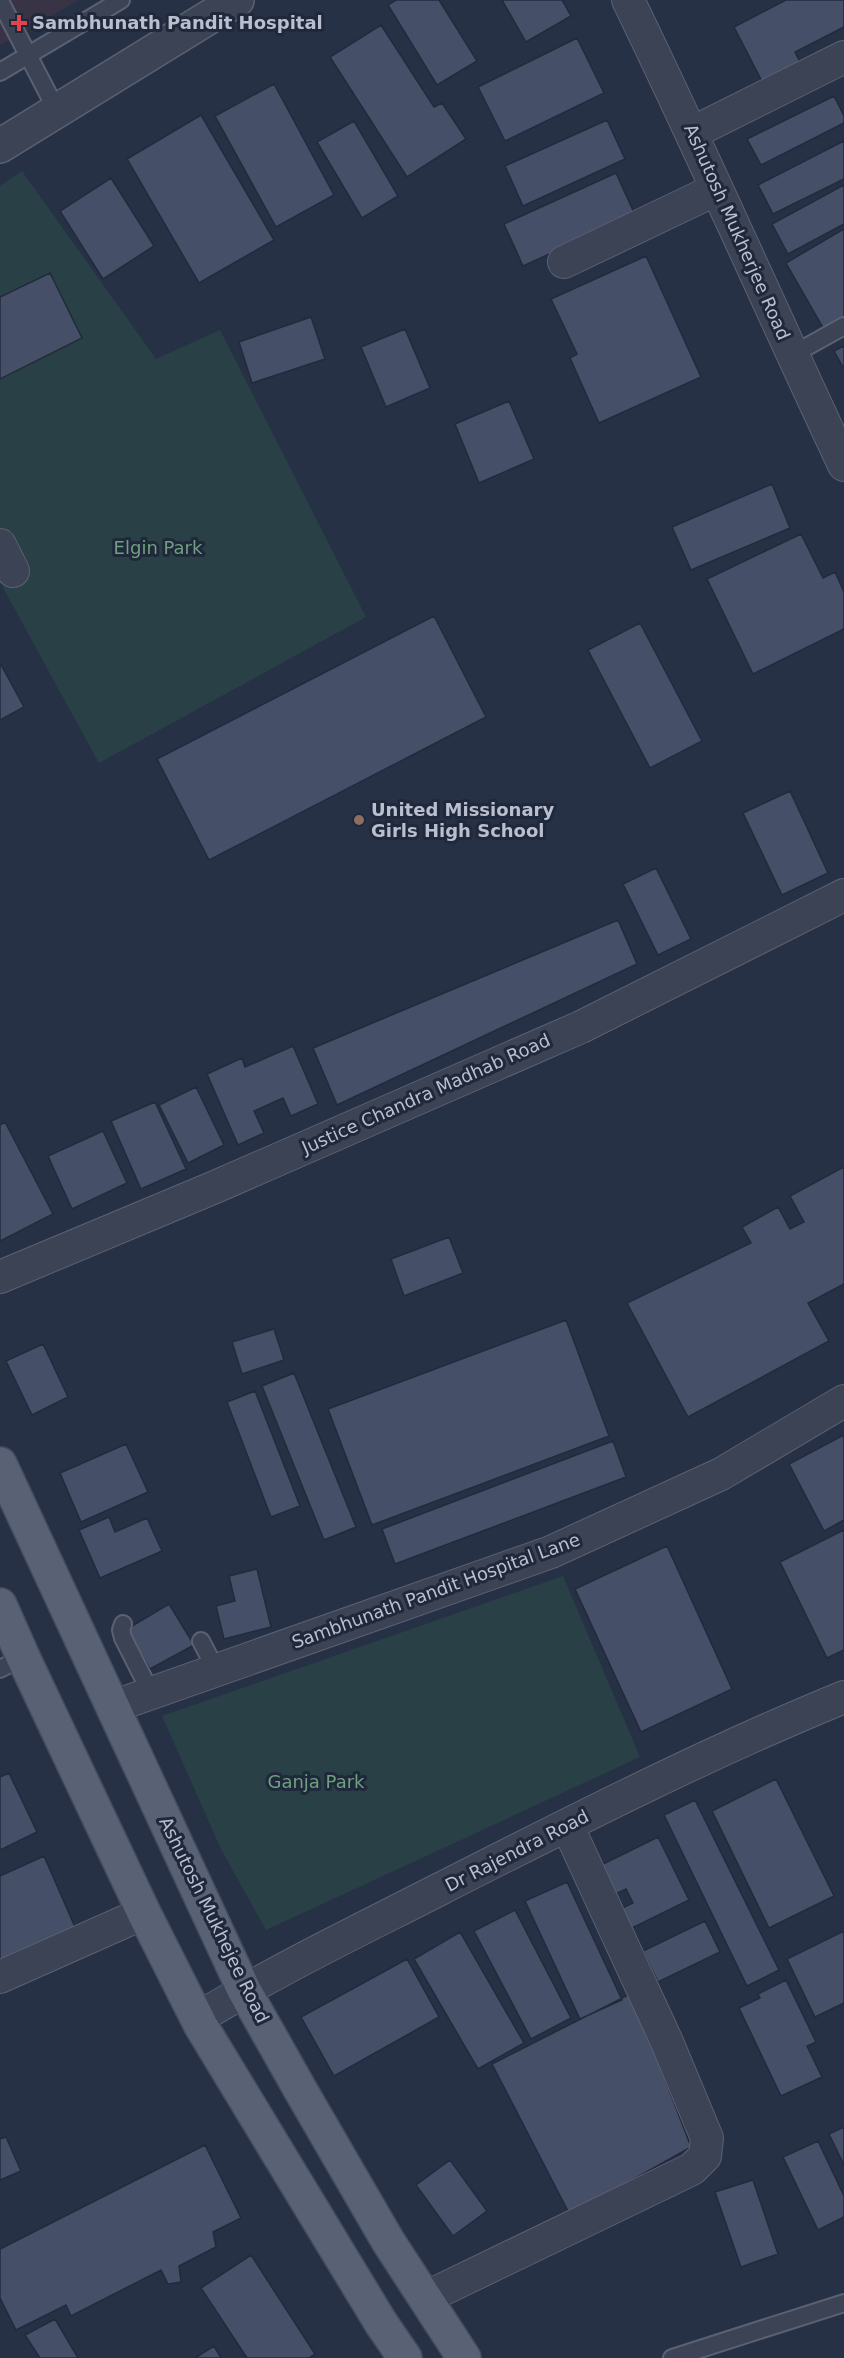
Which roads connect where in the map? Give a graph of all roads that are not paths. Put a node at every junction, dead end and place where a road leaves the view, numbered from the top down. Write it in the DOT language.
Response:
graph roads {
  1 [pos="121,0"];
  2 [pos="237,0"];
  3 [pos="628,0"];
  4 [pos="0,1"];
  5 [pos="28,55"];
  6 [pos="844,57"];
  7 [pos="0,72"];
  8 [pos="57,111"];
  9 [pos="692,133"];
  10 [pos="0,146"];
  11 [pos="717,189"];
  12 [pos="564,262"];
  13 [pos="844,326"];
  14 [pos="792,355"];
  15 [pos="844,465"];
  16 [pos="844,895"];
  17 [pos="0,1277"];
  18 [pos="843,1403"];
  19 [pos="0,1464"];
  20 [pos="0,1605"];
  21 [pos="123,1624"];
  22 [pos="201,1641"];
  23 [pos="7,1661"];
  24 [pos="216,1670"];
  25 [pos="151,1693"];
  26 [pos="844,1697"];
  27 [pos="112,1707"];
  28 [pos="567,1825"];
  29 [pos="144,1913"];
  30 [pos="0,1977"];
  31 [pos="244,1990"];
  32 [pos="197,2019"];
  33 [pos="425,2298"];
  34 [pos="844,2303"];
  35 [pos="405,2358"];
  36 [pos="464,2358"];
  37 [pos="672,2358"];
  1 -- 5 [label="lane"];
  2 -- 8 [label="street"];
  3 -- 9 [label="street, Ashutosh Mukherjee Road"];
  4 -- 5 [label="lane"];
  5 -- 7 [label="lane"];
  5 -- 8 [label="lane"];
  6 -- 9 [label="street"];
  8 -- 10 [label="street"];
  9 -- 11 [label="street, Ashutosh Mukherjee Road"];
  11 -- 12 [label="street"];
  11 -- 14 [label="street, Ashutosh Mukherjee Road"];
  13 -- 14 [label="lane"];
  14 -- 15 [label="street, Ashutosh Mukherjee Road"];
  16 -- 17 [label="street, Justice Chandra Madhab Road"];
  18 -- 24 [label="street, Sambhunath Pandit Hospital Lane"];
  19 -- 27 [label="main road, Ashutosh Mukhejee Road"];
  20 -- 23 [label="main road"];
  21 -- 25 [label="lane"];
  22 -- 24 [label="lane"];
  23 -- 29 [label="main road"];
  24 -- 25 [label="street, Sambhunath Pandit Hospital Lane"];
  25 -- 27 [label="street, Sambhunath Pandit Hospital Lane"];
  26 -- 28 [label="street, Dr Rajendra Road"];
  27 -- 31 [label="main road, Ashutosh Mukhejee Road"];
  28 -- 31 [label="street, Dr Rajendra Road"];
  28 -- 33 [label="street"];
  29 -- 30 [label="street"];
  29 -- 32 [label="main road"];
  31 -- 32 [label="street, Dr Rajendra Road"];
  31 -- 33 [label="main road, Ashutosh Mukhejee Road"];
  32 -- 35 [label="main road"];
  33 -- 36 [label="main road, Ashutosh Mukhejee Road"];
  34 -- 37 [label="lane"];
}
